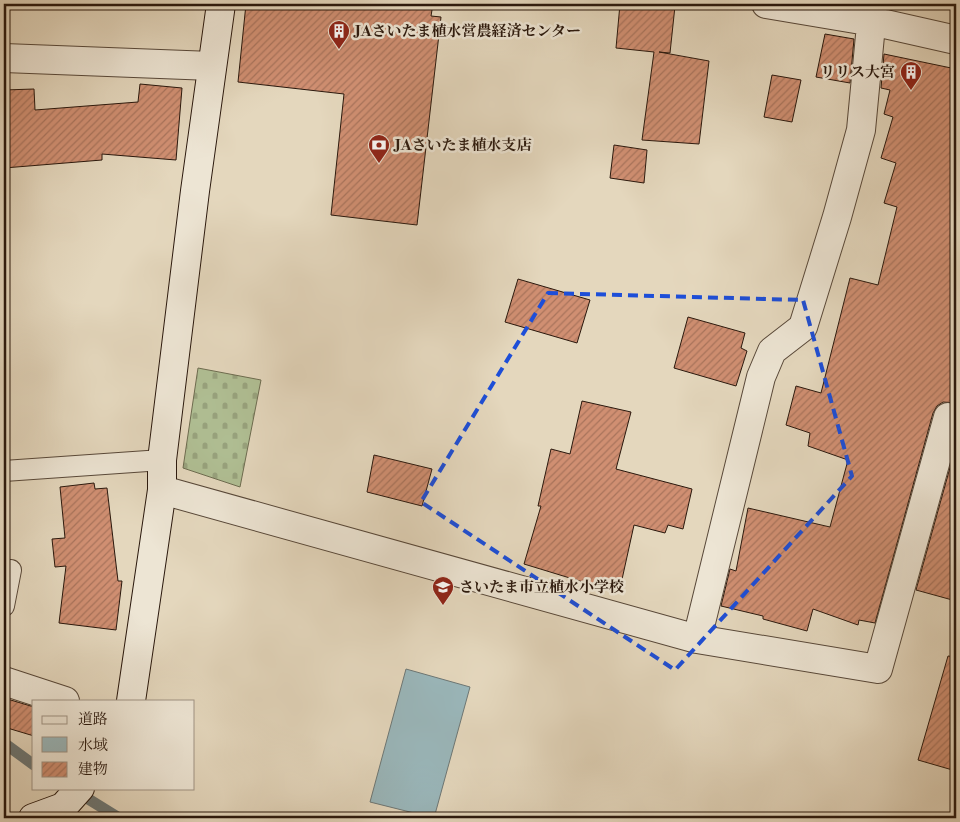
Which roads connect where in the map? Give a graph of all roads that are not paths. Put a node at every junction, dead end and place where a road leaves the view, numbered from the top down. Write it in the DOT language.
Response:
graph roads {
  1 [pos="221,4"];
  2 [pos="766,4"];
  3 [pos="872,13"];
  4 [pos="956,40"];
  5 [pos="4,58"];
  6 [pos="212,66"];
  7 [pos="956,419"];
  8 [pos="162,460"];
  9 [pos="4,471"];
  10 [pos="162,490"];
  11 [pos="11,570"];
  12 [pos="4,606"];
  13 [pos="697,639"];
  14 [pos="4,681"];
  15 [pos="62,700"];
  16 [pos="131,700"];
  17 [pos="78,790"];
  18 [pos="33,818"];
  1 -- 6 [label="street"];
  2 -- 3 [label="street"];
  3 -- 4 [label="street"];
  3 -- 13 [label="street"];
  5 -- 6 [label="street"];
  6 -- 8 [label="street"];
  7 -- 13 [label="street"];
  8 -- 9 [label="lane"];
  8 -- 10 [label="street"];
  10 -- 13 [label="street"];
  10 -- 16 [label="street"];
  11 -- 12 [label="lane"];
  14 -- 15 [label="street"];
  17 -- 18 [label="street"];
}
